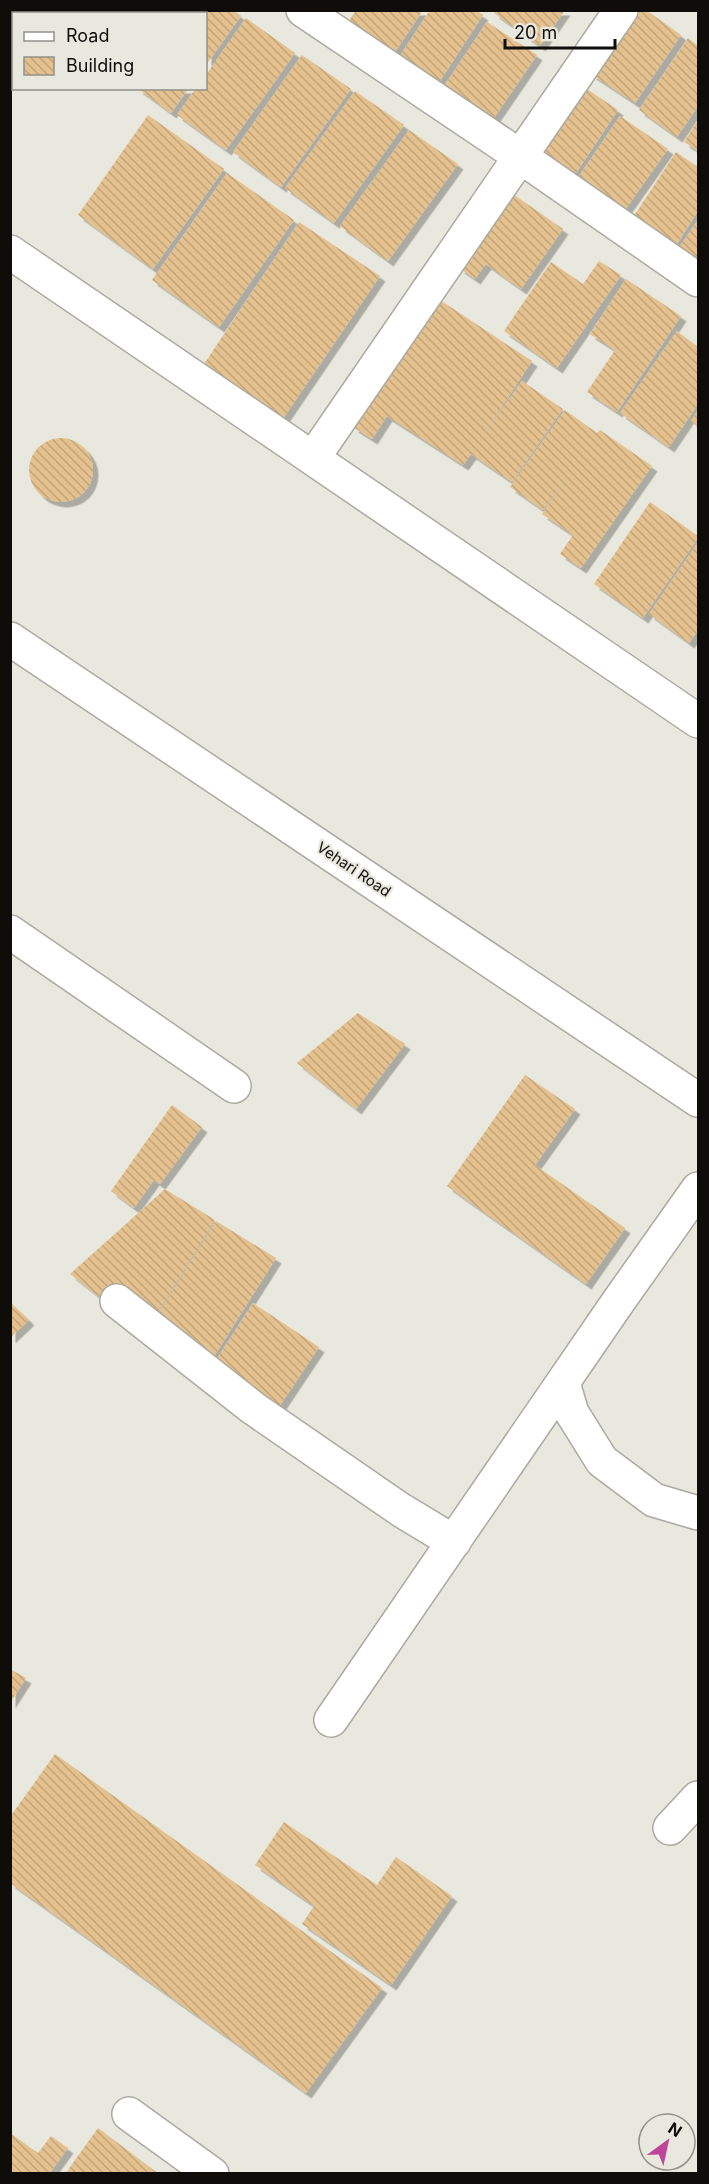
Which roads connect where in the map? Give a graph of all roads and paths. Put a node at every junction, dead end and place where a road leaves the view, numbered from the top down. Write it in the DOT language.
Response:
graph roads {
  1 [pos="303,10"];
  2 [pos="621,10"];
  3 [pos="521,157"];
  4 [pos="10,252"];
  5 [pos="699,280"];
  6 [pos="313,459"];
  7 [pos="10,639"];
  8 [pos="699,721"];
  9 [pos="10,932"];
  10 [pos="234,1086"];
  11 [pos="699,1100"];
  12 [pos="699,1189"];
  13 [pos="117,1301"];
  14 [pos="563,1383"];
  15 [pos="699,1513"];
  16 [pos="454,1542"];
  17 [pos="332,1720"];
  18 [pos="699,1798"];
  19 [pos="670,1828"];
  20 [pos="129,2114"];
  21 [pos="212,2174"];
  1 -- 3 [label="street"];
  2 -- 3 [label="street"];
  3 -- 5 [label="street"];
  3 -- 6 [label="street"];
  4 -- 6 [label="street"];
  6 -- 8 [label="street"];
  7 -- 11 [label="street, Vehari Road"];
  9 -- 10 [label="street"];
  12 -- 14 [label="street"];
  13 -- 16 [label="street"];
  14 -- 15 [label="street"];
  14 -- 16 [label="street"];
  16 -- 17 [label="street"];
  18 -- 19 [label="street"];
  20 -- 21 [label="street"];
}
